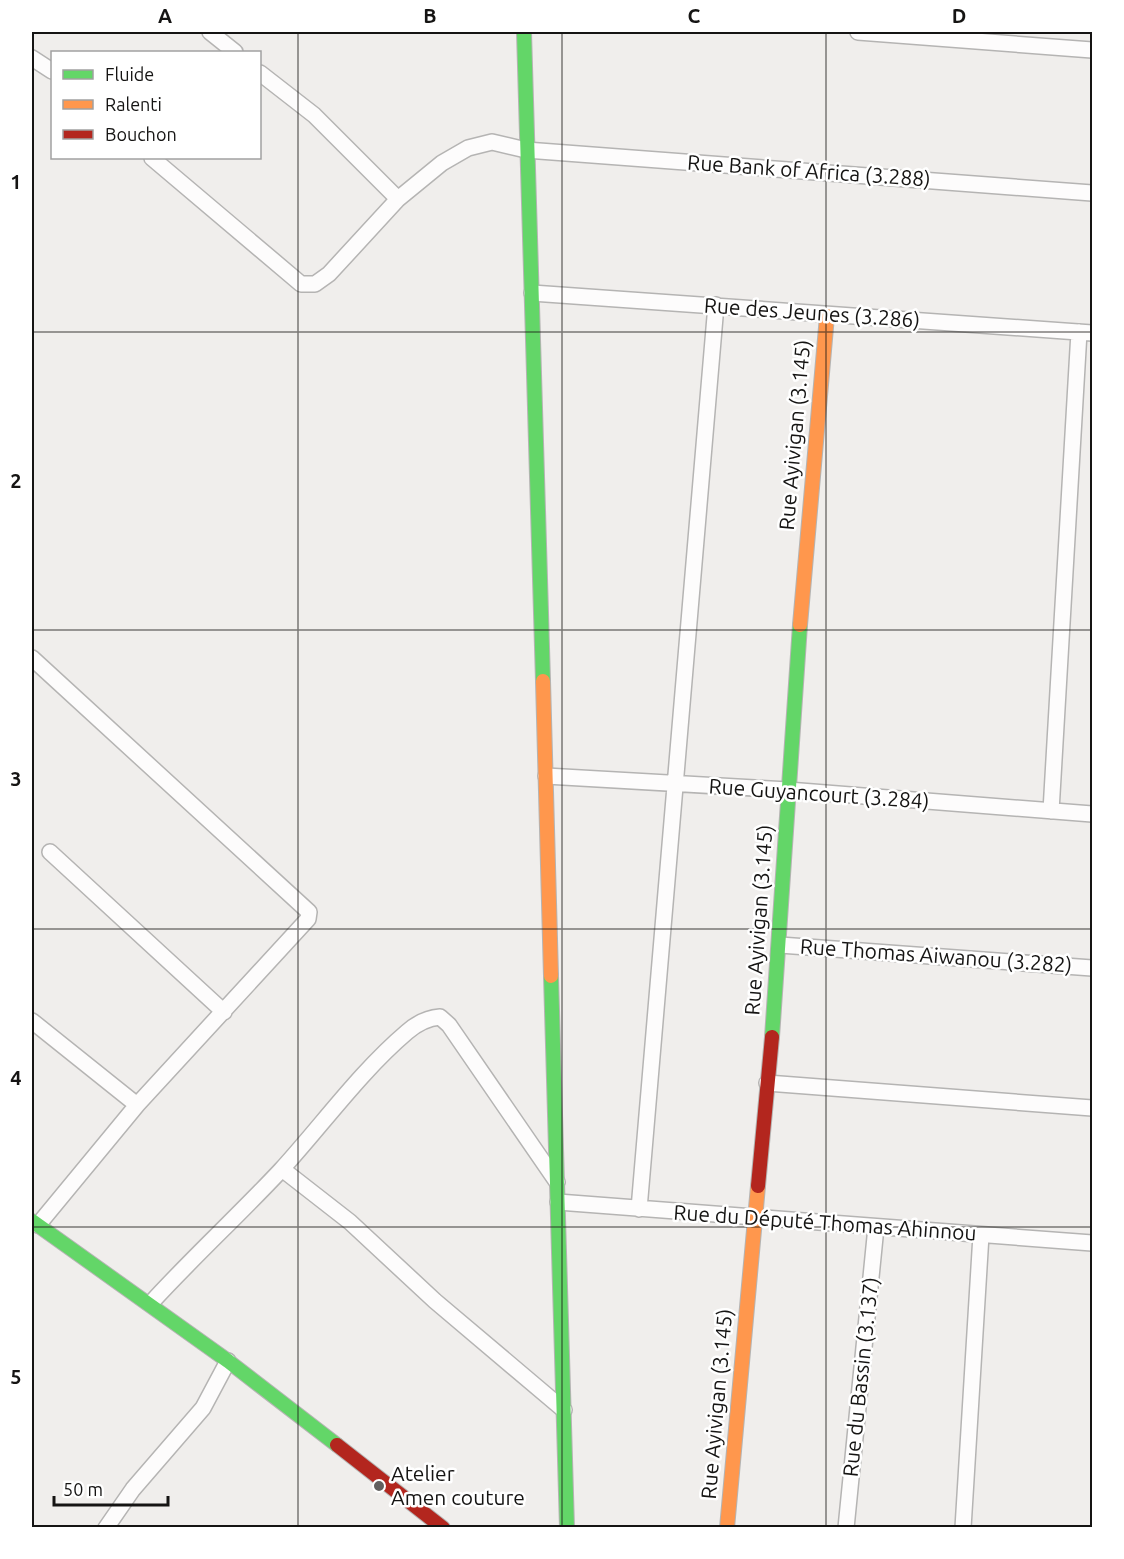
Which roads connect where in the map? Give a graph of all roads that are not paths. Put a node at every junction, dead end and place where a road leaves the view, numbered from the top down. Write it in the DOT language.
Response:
graph roads {
  1 [pos="210,32"];
  2 [pos="524,32"];
  3 [pos="858,32"];
  4 [pos="1092,50"];
  5 [pos="234,51"];
  6 [pos="32,58"];
  7 [pos="51,70"];
  8 [pos="261,74"];
  9 [pos="526,150"];
  10 [pos="153,159"];
  11 [pos="1092,193"];
  12 [pos="398,199"];
  13 [pos="531,293"];
  14 [pos="716,305"];
  15 [pos="827,316"];
  16 [pos="1086,333"];
  17 [pos="32,658"];
  18 [pos="546,776"];
  19 [pos="675,784"];
  20 [pos="788,790"];
  21 [pos="1051,811"];
  22 [pos="1092,814"];
  23 [pos="50,852"];
  24 [pos="780,945"];
  25 [pos="1092,968"];
  26 [pos="224,1012"];
  27 [pos="32,1022"];
  28 [pos="767,1083"];
  29 [pos="137,1105"];
  30 [pos="1092,1108"];
  31 [pos="282,1169"];
  32 [pos="557,1183"];
  33 [pos="558,1202"];
  34 [pos="639,1209"];
  35 [pos="755,1218"];
  36 [pos="35,1223"];
  37 [pos="876,1227"];
  38 [pos="981,1235"];
  39 [pos="1092,1244"];
  40 [pos="151,1303"];
  41 [pos="228,1360"];
  42 [pos="564,1410"];
  43 [pos="106,1527"];
  44 [pos="443,1527"];
  45 [pos="567,1527"];
  46 [pos="727,1527"];
  47 [pos="846,1527"];
  48 [pos="963,1527"];
  1 -- 5 [label="street"];
  2 -- 9 [label="street"];
  3 -- 4 [label="street"];
  6 -- 7 [label="street"];
  8 -- 12 [label="street"];
  9 -- 11 [label="street, Rue Bank of Africa (3.288)"];
  9 -- 12 [label="street, Rue Bank of Africa (3.288)"];
  9 -- 13 [label="street"];
  10 -- 12 [label="street, Rue Bank of Africa (3.288)"];
  13 -- 14 [label="street, Rue des Jeunes (3.286)"];
  13 -- 18 [label="street"];
  14 -- 15 [label="street, Rue des Jeunes (3.286)"];
  14 -- 19 [label="street"];
  15 -- 16 [label="street, Rue des Jeunes (3.286)"];
  15 -- 20 [label="street, Rue Ayivigan (3.145)"];
  16 -- 21 [label="street"];
  17 -- 26 [label="street"];
  18 -- 19 [label="street, Rue Guyancourt (3.284)"];
  18 -- 32 [label="street"];
  19 -- 20 [label="street, Rue Guyancourt (3.284)"];
  19 -- 34 [label="street"];
  20 -- 21 [label="street, Rue Guyancourt (3.284)"];
  20 -- 24 [label="street, Rue Ayivigan (3.145)"];
  21 -- 22 [label="street, Rue Guyancourt (3.284)"];
  23 -- 26 [label="street"];
  24 -- 25 [label="street, Rue Thomas Aiwanou (3.282)"];
  24 -- 28 [label="street, Rue Ayivigan (3.145)"];
  26 -- 29 [label="street"];
  27 -- 29 [label="street"];
  28 -- 30 [label="street"];
  28 -- 35 [label="street, Rue Ayivigan (3.145)"];
  29 -- 36 [label="street"];
  31 -- 32 [label="street"];
  31 -- 40 [label="street"];
  31 -- 42 [label="street"];
  32 -- 33 [label="street"];
  33 -- 34 [label="street, Rue du Député Thomas Ahinnou"];
  33 -- 42 [label="street"];
  34 -- 35 [label="street, Rue du Député Thomas Ahinnou"];
  35 -- 37 [label="street, Rue du Député Thomas Ahinnou"];
  35 -- 46 [label="street, Rue Ayivigan (3.145)"];
  36 -- 40 [label="street"];
  37 -- 38 [label="street, Rue du Député Thomas Ahinnou"];
  37 -- 47 [label="street, Rue du Bassin (3.137)"];
  38 -- 39 [label="street, Rue du Député Thomas Ahinnou"];
  38 -- 48 [label="street"];
  40 -- 41 [label="street"];
  41 -- 43 [label="street"];
  41 -- 44 [label="street"];
  42 -- 45 [label="street"];
}
